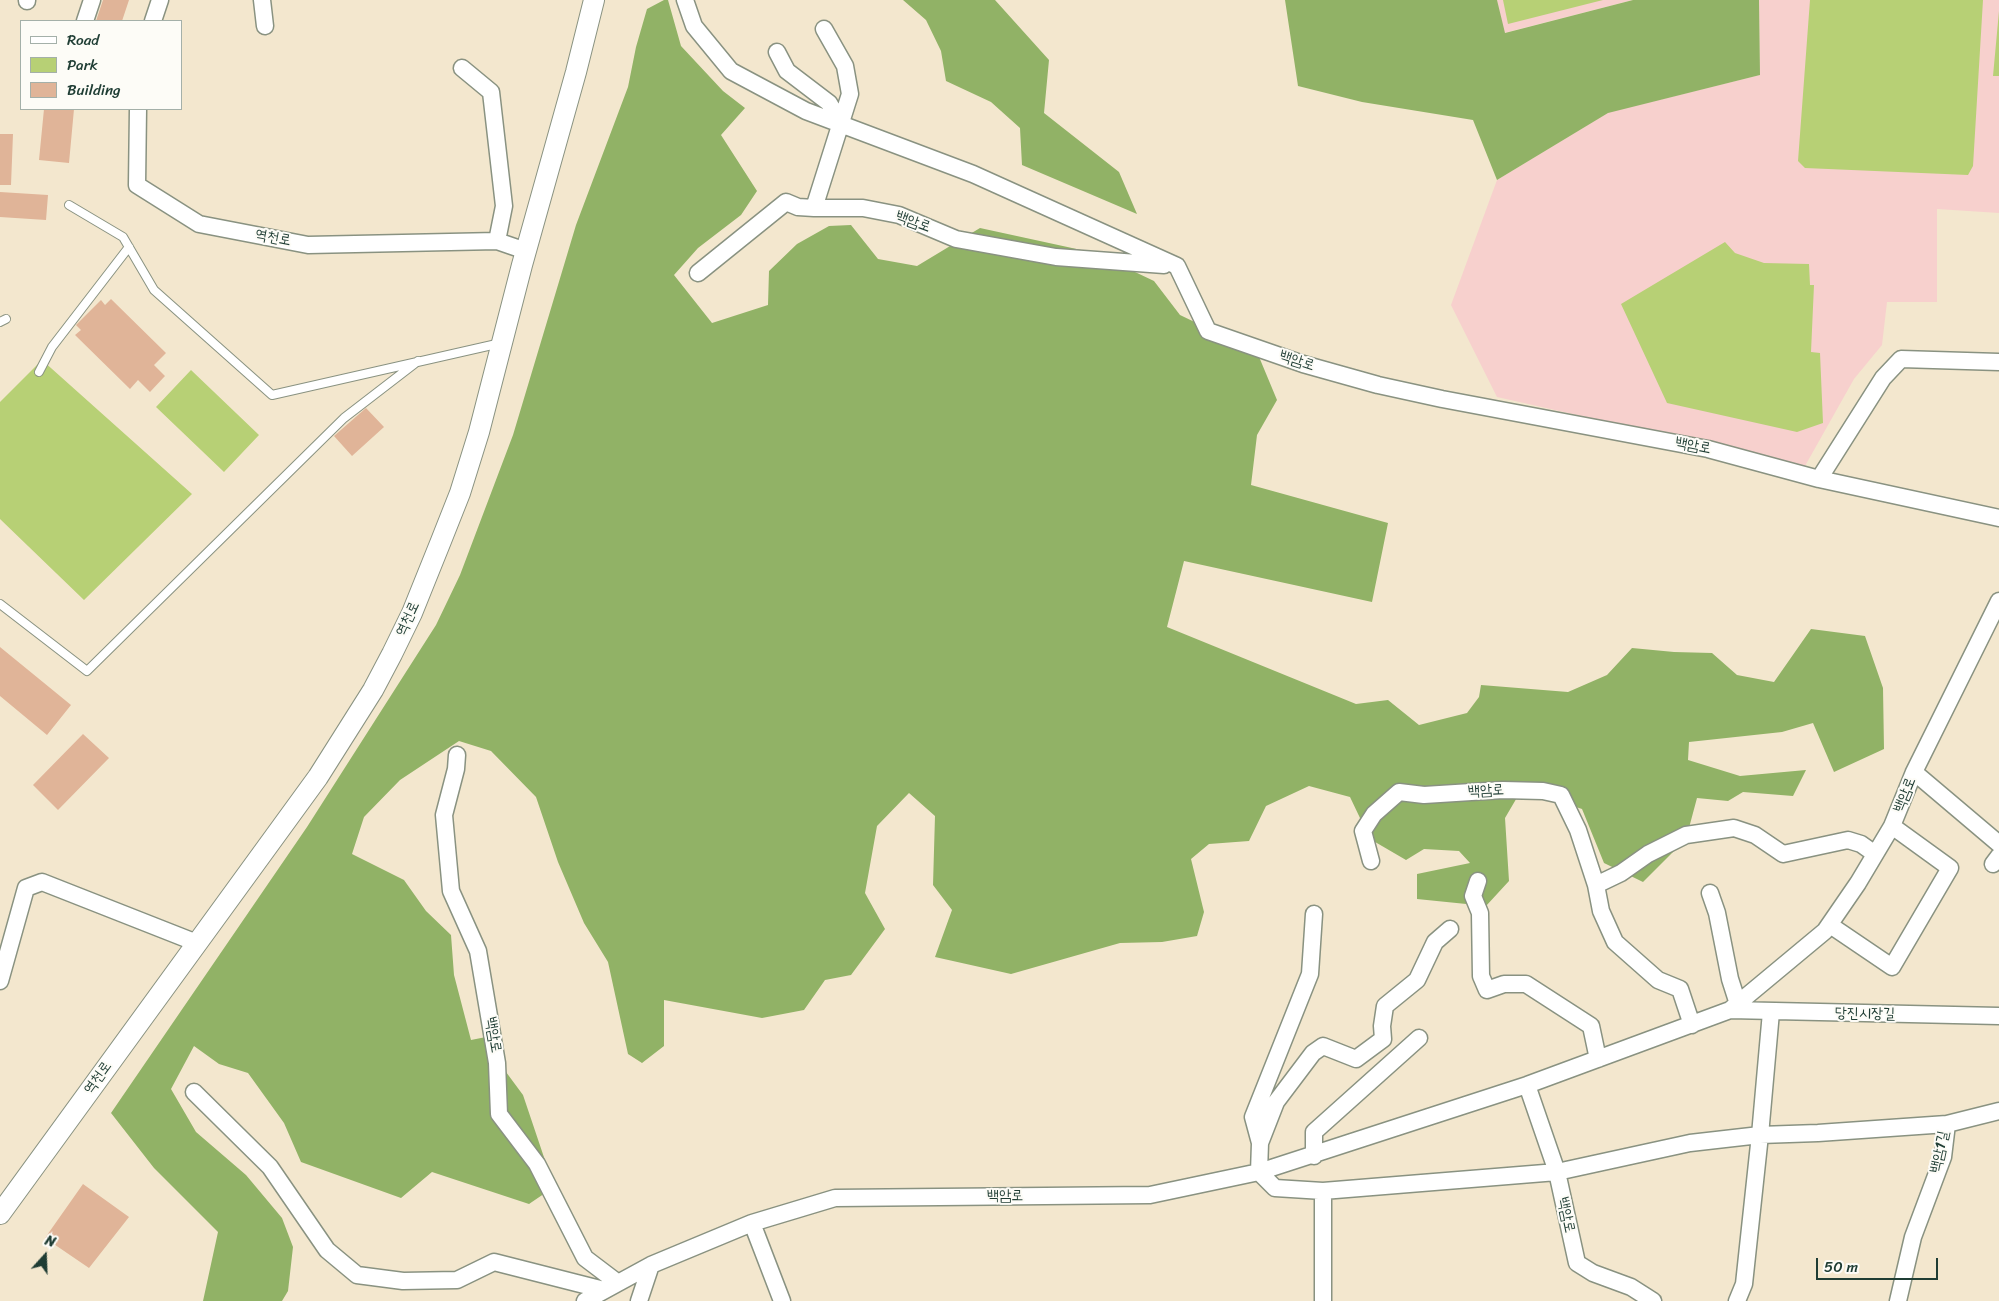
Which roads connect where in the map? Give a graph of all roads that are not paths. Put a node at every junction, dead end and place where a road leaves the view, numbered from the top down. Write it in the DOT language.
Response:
graph roads {
  1 [pos="92,0"];
  2 [pos="160,0"];
  3 [pos="262,0"];
  4 [pos="594,0"];
  5 [pos="685,0"];
  6 [pos="85,20"];
  7 [pos="153,20"];
  8 [pos="265,26"];
  9 [pos="824,29"];
  10 [pos="777,52"];
  11 [pos="462,68"];
  12 [pos="138,110"];
  13 [pos="840,124"];
  14 [pos="69,205"];
  15 [pos="814,208"];
  16 [pos="497,241"];
  17 [pos="129,247"];
  18 [pos="526,251"];
  19 [pos="1177,266"];
  20 [pos="698,273"];
  21 [pos="502,343"];
  22 [pos="418,361"];
  23 [pos="1999,362"];
  24 [pos="39,372"];
  25 [pos="1819,479"];
  26 [pos="1999,518"];
  27 [pos="1999,601"];
  28 [pos="0,604"];
  29 [pos="457,755"];
  30 [pos="1914,772"];
  31 [pos="1892,826"];
  32 [pos="1999,844"];
  33 [pos="1875,854"];
  34 [pos="1371,861"];
  35 [pos="1478,881"];
  36 [pos="1596,885"];
  37 [pos="1710,893"];
  38 [pos="1314,914"];
  39 [pos="1830,925"];
  40 [pos="1450,929"];
  41 [pos="197,943"];
  42 [pos="0,981"];
  43 [pos="1734,1007"];
  44 [pos="1771,1012"];
  45 [pos="1999,1016"];
  46 [pos="1692,1024"];
  47 [pos="1419,1038"];
  48 [pos="1598,1059"];
  49 [pos="1527,1085"];
  50 [pos="194,1092"];
  51 [pos="1999,1111"];
  52 [pos="1947,1124"];
  53 [pos="1760,1135"];
  54 [pos="1260,1143"];
  55 [pos="1314,1156"];
  56 [pos="1259,1172"];
  57 [pos="1557,1172"];
  58 [pos="1323,1191"];
  59 [pos="0,1214"];
  60 [pos="752,1223"];
  61 [pos="650,1265"];
  62 [pos="611,1286"];
  63 [pos="585,1301"];
  64 [pos="639,1301"];
  65 [pos="782,1301"];
  66 [pos="1323,1301"];
  67 [pos="1653,1301"];
  68 [pos="1737,1301"];
  69 [pos="1898,1301"];
  1 -- 6 [label="street"];
  2 -- 7 [label="street"];
  3 -- 8 [label="street"];
  4 -- 18 [label="street, 역천로"];
  5 -- 13 [label="street"];
  9 -- 13 [label="street"];
  10 -- 13 [label="street"];
  11 -- 16 [label="street"];
  12 -- 16 [label="street, 역천로"];
  13 -- 15 [label="street"];
  13 -- 19 [label="street"];
  14 -- 17 [label="lane"];
  15 -- 19 [label="street, 백암로"];
  15 -- 20 [label="street, 백암로"];
  16 -- 18 [label="street, 역천로"];
  17 -- 22 [label="lane"];
  17 -- 24 [label="lane"];
  18 -- 21 [label="street, 역천로"];
  19 -- 25 [label="street, 백암로"];
  21 -- 22 [label="lane"];
  21 -- 41 [label="street, 역천로"];
  22 -- 28 [label="lane"];
  23 -- 25 [label="street"];
  25 -- 26 [label="street, 백암로"];
  27 -- 30 [label="street, 백암로"];
  29 -- 62 [label="street, 백암로"];
  30 -- 31 [label="street, 백암로"];
  30 -- 32 [label="street"];
  31 -- 33 [label="street, 백암로"];
  31 -- 39 [label="street"];
  33 -- 36 [label="street"];
  33 -- 39 [label="street, 백암로"];
  34 -- 36 [label="street, 백암로"];
  35 -- 48 [label="street"];
  36 -- 46 [label="street, 백암로"];
  37 -- 43 [label="street"];
  38 -- 54 [label="street"];
  39 -- 43 [label="street, 백암로"];
  40 -- 54 [label="street"];
  41 -- 42 [label="street"];
  41 -- 59 [label="street, 역천로"];
  43 -- 44 [label="street, 당진시장길"];
  43 -- 46 [label="street, 백암로"];
  44 -- 45 [label="street, 당진시장길"];
  44 -- 53 [label="street"];
  46 -- 48 [label="street, 백암로"];
  47 -- 55 [label="street"];
  48 -- 49 [label="street, 백암로"];
  49 -- 55 [label="street, 백암로"];
  49 -- 57 [label="street, 백암로"];
  50 -- 62 [label="street"];
  51 -- 52 [label="street"];
  52 -- 53 [label="street, 백암1길"];
  52 -- 69 [label="street, 백암1길"];
  53 -- 57 [label="street, 백암1길"];
  53 -- 68 [label="street"];
  54 -- 56 [label="street"];
  55 -- 56 [label="street, 백암로"];
  56 -- 58 [label="street"];
  56 -- 60 [label="street, 백암로"];
  57 -- 58 [label="street, 백암1길"];
  57 -- 67 [label="street, 백암로"];
  58 -- 66 [label="street"];
  60 -- 61 [label="street, 백암로"];
  60 -- 65 [label="street"];
  61 -- 62 [label="street, 백암로"];
  61 -- 64 [label="street"];
  62 -- 63 [label="street, 백암로"];
}
